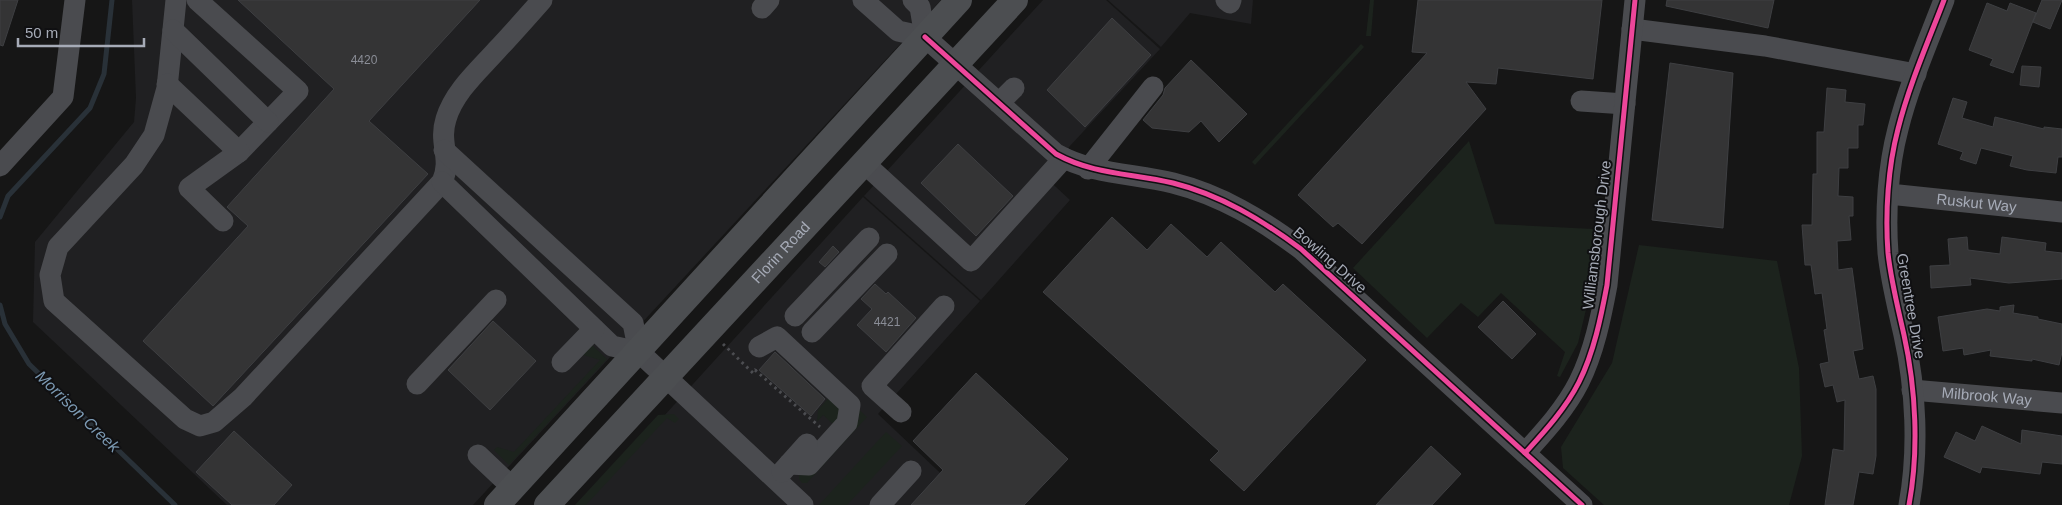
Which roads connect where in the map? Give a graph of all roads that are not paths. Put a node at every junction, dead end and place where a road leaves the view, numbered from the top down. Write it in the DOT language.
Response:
graph roads {
  1 [pos="75,0"];
  2 [pos="176,0"];
  3 [pos="197,0"];
  4 [pos="542,0"];
  5 [pos="863,0"];
  6 [pos="913,0"];
  7 [pos="959,0"];
  8 [pos="1016,0"];
  9 [pos="1226,0"];
  10 [pos="1231,0"];
  11 [pos="1635,0"];
  12 [pos="1944,0"];
  13 [pos="1632,29"];
  14 [pos="173,30"];
  15 [pos="925,37"];
  16 [pos="956,65"];
  17 [pos="1916,74"];
  18 [pos="167,84"];
  19 [pos="1153,86"];
  20 [pos="1014,88"];
  21 [pos="1581,101"];
  22 [pos="999,104"];
  23 [pos="1625,104"];
  24 [pos="268,122"];
  25 [pos="444,150"];
  26 [pos="239,152"];
  27 [pos="1064,158"];
  28 [pos="864,163"];
  29 [pos="0,166"];
  30 [pos="1088,169"];
  31 [pos="442,182"];
  32 [pos="1889,194"];
  33 [pos="2062,212"];
  34 [pos="223,221"];
  35 [pos="869,238"];
  36 [pos="887,254"];
  37 [pos="496,300"];
  38 [pos="944,306"];
  39 [pos="795,316"];
  40 [pos="594,329"];
  41 [pos="812,332"];
  42 [pos="759,347"];
  43 [pos="640,352"];
  44 [pos="562,362"];
  45 [pos="664,376"];
  46 [pos="417,384"];
  47 [pos="1912,390"];
  48 [pos="2062,403"];
  49 [pos="901,412"];
  50 [pos="807,444"];
  51 [pos="1525,453"];
  52 [pos="478,455"];
  53 [pos="911,471"];
  54 [pos="783,472"];
  55 [pos="505,496"];
  56 [pos="547,505"];
  57 [pos="803,505"];
  58 [pos="880,505"];
  59 [pos="1582,505"];
  60 [pos="1909,505"];
  1 -- 29 [label="street"];
  2 -- 14 [label="street"];
  3 -- 24 [label="street"];
  4 -- 25 [label="street"];
  5 -- 15 [label="street"];
  6 -- 15 [label="street"];
  7 -- 15 [label="main road"];
  8 -- 16 [label="main road, Florin Road"];
  9 -- 10 [label="street"];
  11 -- 13 [label="street, Williamsborough Drive"];
  12 -- 17 [label="street, Greentree Drive"];
  13 -- 17 [label="street"];
  13 -- 23 [label="street, Williamsborough Drive"];
  14 -- 18 [label="street"];
  14 -- 24 [label="street"];
  15 -- 16 [label="street, Bowling Drive"];
  15 -- 43 [label="main road"];
  16 -- 22 [label="street, Bowling Drive"];
  16 -- 28 [label="main road, Florin Road"];
  17 -- 32 [label="street, Greentree Drive"];
  18 -- 26 [label="street"];
  18 -- 31 [label="street"];
  19 -- 30 [label="street"];
  20 -- 22 [label="street"];
  21 -- 23 [label="street"];
  22 -- 27 [label="street, Bowling Drive"];
  23 -- 51 [label="street, Williamsborough Drive"];
  24 -- 26 [label="street"];
  25 -- 31 [label="street"];
  25 -- 43 [label="street"];
  26 -- 34 [label="street"];
  27 -- 28 [label="street"];
  27 -- 30 [label="street, Bowling Drive"];
  28 -- 45 [label="main road, Florin Road"];
  30 -- 51 [label="street, Bowling Drive"];
  31 -- 40 [label="street"];
  32 -- 33 [label="street, Ruskut Way"];
  32 -- 47 [label="street, Greentree Drive"];
  35 -- 39 [label="street"];
  36 -- 41 [label="street"];
  37 -- 46 [label="street"];
  38 -- 49 [label="street"];
  40 -- 43 [label="street"];
  40 -- 44 [label="street"];
  42 -- 54 [label="street"];
  43 -- 45 [label="street"];
  43 -- 55 [label="main road"];
  45 -- 54 [label="street"];
  45 -- 56 [label="main road, Florin Road"];
  47 -- 48 [label="street, Milbrook Way"];
  47 -- 60 [label="street, Greentree Drive"];
  50 -- 54 [label="street"];
  51 -- 59 [label="street, Bowling Drive"];
  52 -- 55 [label="street"];
  53 -- 58 [label="street"];
  54 -- 57 [label="street"];
}
